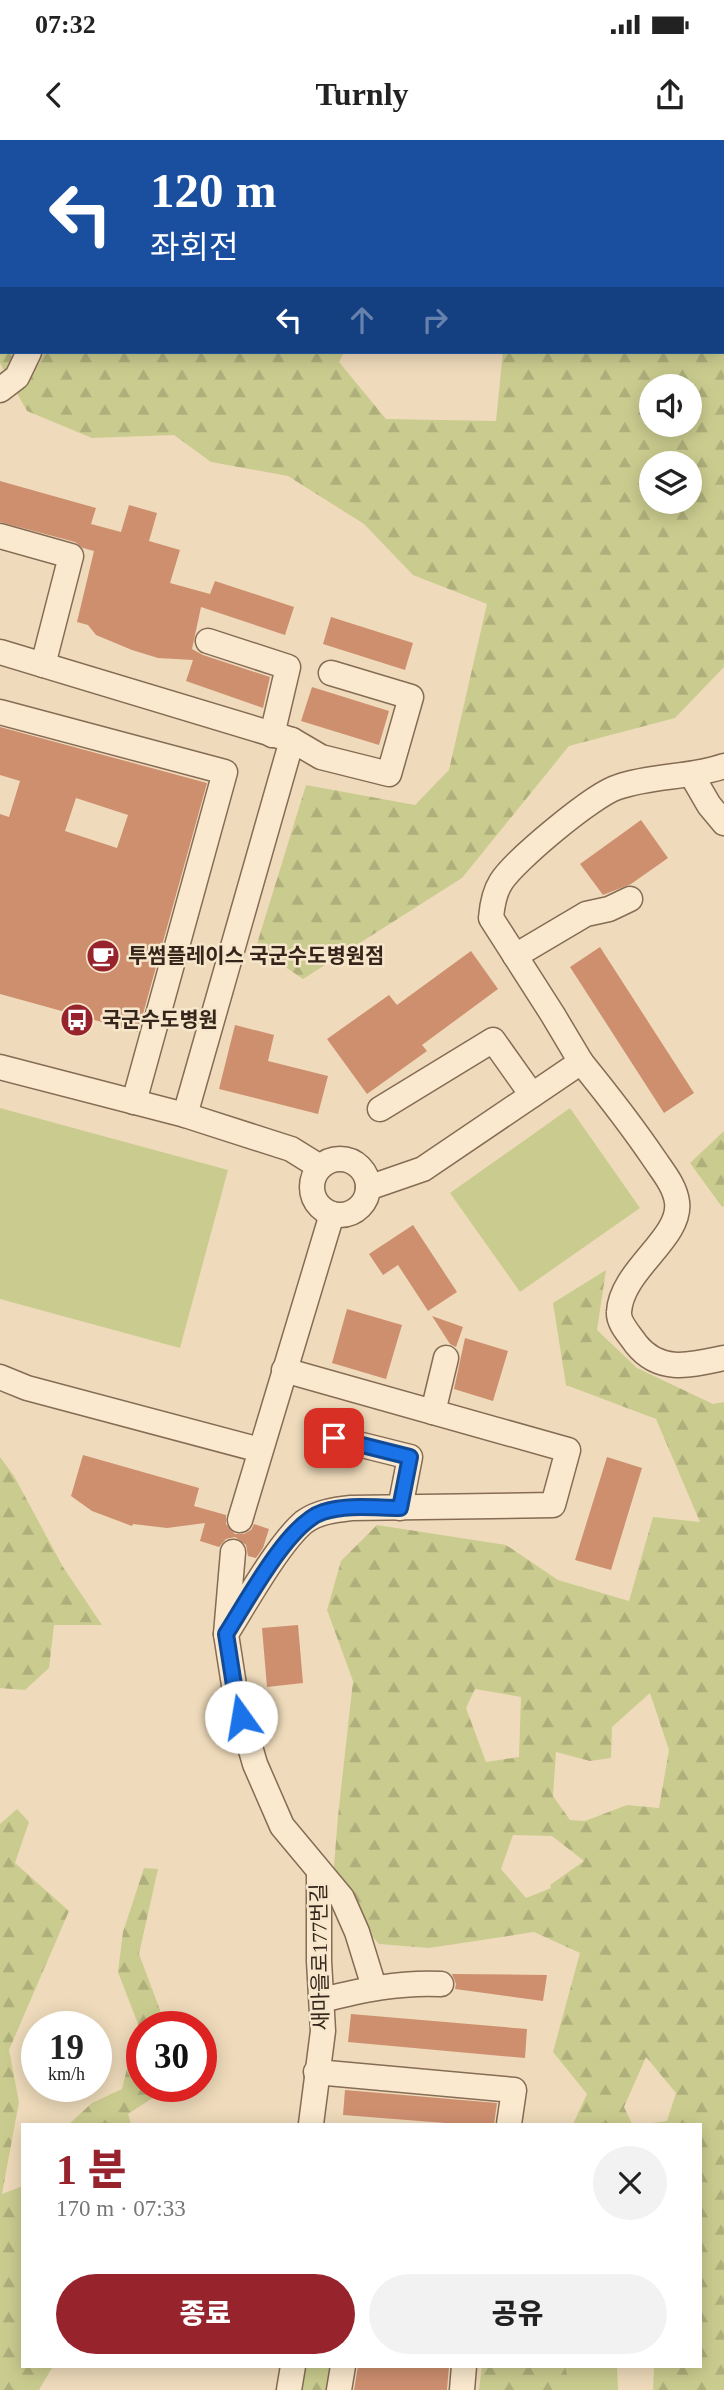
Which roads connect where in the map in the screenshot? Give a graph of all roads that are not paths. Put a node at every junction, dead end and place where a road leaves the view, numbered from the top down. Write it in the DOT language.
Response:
graph roads {
  1 [pos="28,354"];
  2 [pos="0,390"];
  3 [pos="0,536"];
  4 [pos="208,641"];
  5 [pos="0,652"];
  6 [pos="43,665"];
  7 [pos="331,673"];
  8 [pos="0,712"];
  9 [pos="282,737"];
  10 [pos="724,766"];
  11 [pos="691,775"];
  12 [pos="724,823"];
  13 [pos="630,899"];
  14 [pos="515,956"];
  15 [pos="581,1062"];
  16 [pos="0,1067"];
  17 [pos="532,1095"];
  18 [pos="134,1102"];
  19 [pos="380,1109"];
  20 [pos="185,1115"];
  21 [pos="320,1167"];
  22 [pos="368,1188"];
  23 [pos="332,1213"];
  24 [pos="446,1358"];
  25 [pos="724,1358"];
  26 [pos="284,1370"];
  27 [pos="0,1377"];
  28 [pos="433,1412"];
  29 [pos="334,1438"];
  30 [pos="260,1450"];
  31 [pos="400,1508"];
  32 [pos="240,1520"];
  33 [pos="233,1552"];
  34 [pos="226,1634"];
  35 [pos="319,1872"];
  36 [pos="441,1984"];
  37 [pos="374,1987"];
  38 [pos="322,2000"];
  39 [pos="316,2072"];
  40 [pos="311,2123"];
  41 [pos="509,2123"];
  42 [pos="293,2368"];
  43 [pos="343,2368"];
  44 [pos="464,2368"];
  45 [pos="289,2390"];
  46 [pos="339,2390"];
  47 [pos="462,2390"];
  1 -- 2 [label="street"];
  3 -- 6 [label="street"];
  4 -- 9 [label="street"];
  5 -- 6 [label="street"];
  6 -- 9 [label="street"];
  7 -- 9 [label="street"];
  8 -- 18 [label="street"];
  9 -- 20 [label="street"];
  10 -- 11 [label="street"];
  11 -- 12 [label="street"];
  11 -- 14 [label="street"];
  13 -- 14 [label="street"];
  14 -- 15 [label="street"];
  15 -- 17 [label="street"];
  15 -- 25 [label="street"];
  16 -- 18 [label="street"];
  17 -- 19 [label="street"];
  17 -- 22 [label="street"];
  18 -- 20 [label="street"];
  20 -- 21 [label="street"];
  21 -- 22 [label="street"];
  21 -- 23 [label="street"];
  22 -- 23 [label="street"];
  23 -- 26 [label="street"];
  24 -- 28 [label="street"];
  26 -- 28 [label="street"];
  26 -- 30 [label="street"];
  27 -- 30 [label="street"];
  28 -- 31 [label="street"];
  29 -- 31 [label="street"];
  30 -- 32 [label="street"];
  31 -- 34 [label="street"];
  33 -- 34 [label="street"];
  34 -- 35 [label="street"];
  35 -- 37 [label="street"];
  35 -- 38 [label="street, 새마을로177번길"];
  36 -- 37 [label="street"];
  37 -- 38 [label="street"];
  38 -- 39 [label="street, 새마을로177번길"];
  39 -- 40 [label="street, 새마을로177번길"];
  39 -- 41 [label="street"];
  42 -- 45 [label="street"];
  43 -- 46 [label="street"];
  44 -- 47 [label="street"];
}
